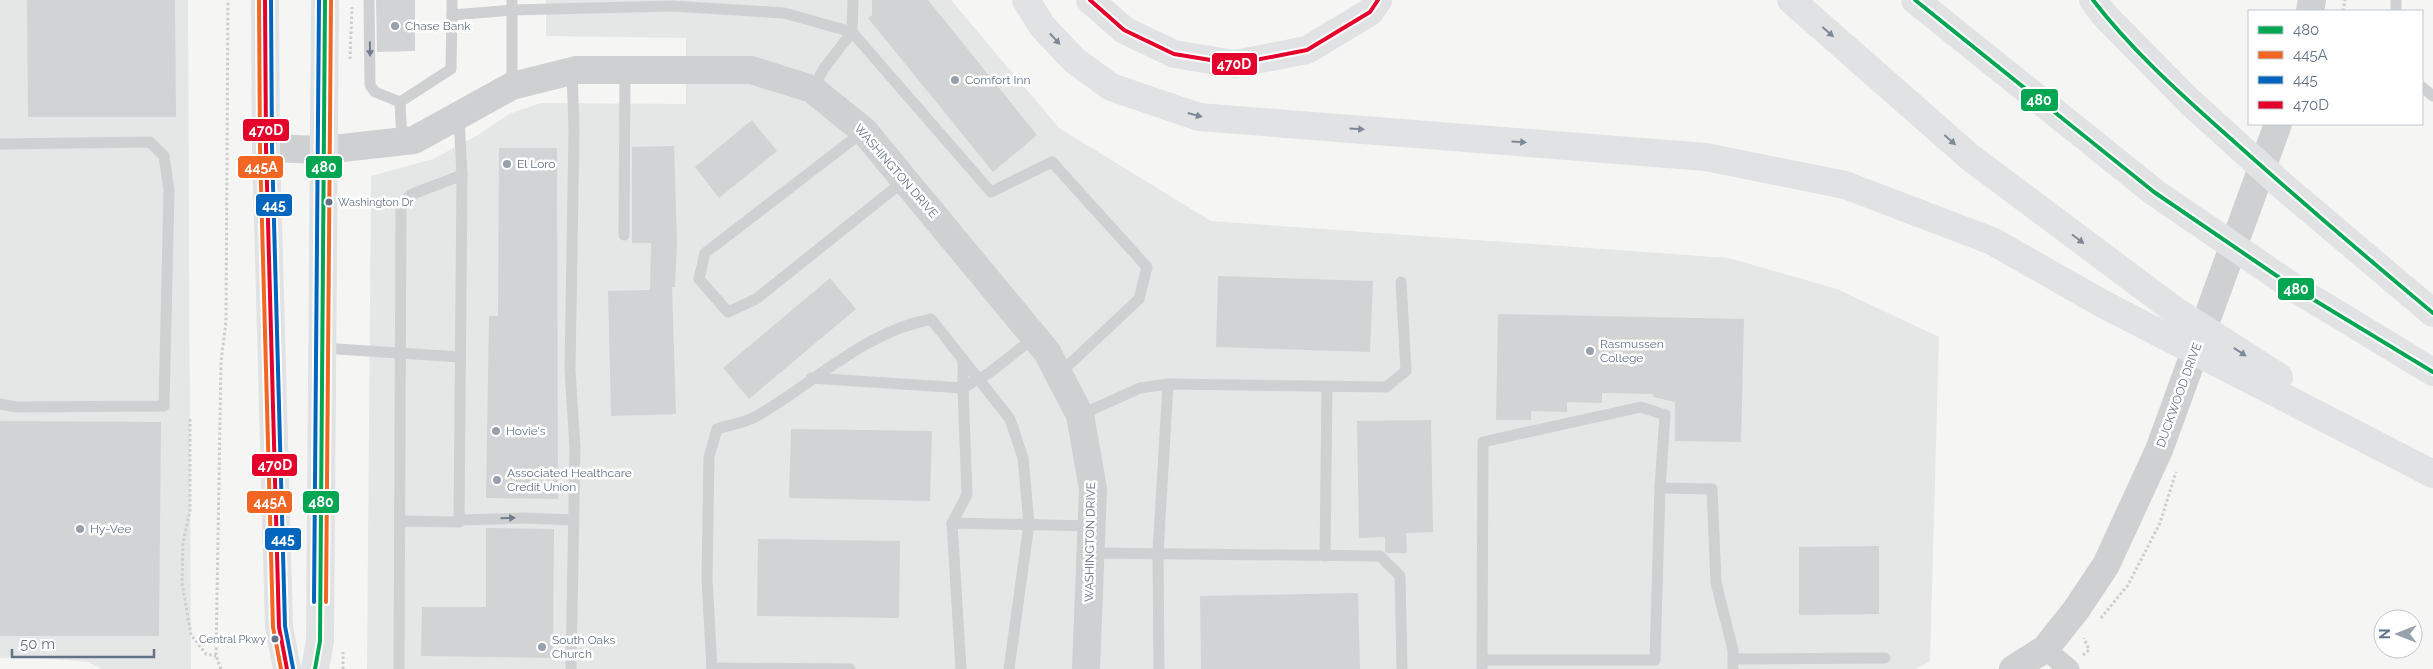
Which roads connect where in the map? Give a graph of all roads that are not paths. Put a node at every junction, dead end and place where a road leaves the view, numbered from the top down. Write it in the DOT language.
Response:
graph roads {
  1 [pos="265,0"];
  2 [pos="325,0"];
  3 [pos="369,0"];
  4 [pos="452,0"];
  5 [pos="853,0"];
  6 [pos="1026,0"];
  7 [pos="1090,0"];
  8 [pos="1378,0"];
  9 [pos="1791,0"];
  10 [pos="1915,0"];
  11 [pos="2093,0"];
  12 [pos="512,5"];
  13 [pos="452,14"];
  14 [pos="852,32"];
  15 [pos="625,70"];
  16 [pos="572,71"];
  17 [pos="512,86"];
  18 [pos="2423,88"];
  19 [pos="812,89"];
  20 [pos="2433,96"];
  21 [pos="400,102"];
  22 [pos="459,115"];
  23 [pos="2278,125"];
  24 [pos="864,131"];
  25 [pos="402,141"];
  26 [pos="0,144"];
  27 [pos="266,148"];
  28 [pos="324,150"];
  29 [pos="462,175"];
  30 [pos="905,180"];
  31 [pos="624,235"];
  32 [pos="1401,282"];
  33 [pos="2433,313"];
  34 [pos="1035,337"];
  35 [pos="322,348"];
  36 [pos="401,352"];
  37 [pos="460,357"];
  38 [pos="964,359"];
  39 [pos="2433,372"];
  40 [pos="1059,374"];
  41 [pos="811,378"];
  42 [pos="980,378"];
  43 [pos="1168,384"];
  44 [pos="1327,386"];
  45 [pos="962,388"];
  46 [pos="0,404"];
  47 [pos="1080,415"];
  48 [pos="2427,470"];
  49 [pos="1660,488"];
  50 [pos="459,520"];
  51 [pos="573,520"];
  52 [pos="400,521"];
  53 [pos="952,523"];
  54 [pos="1029,524"];
  55 [pos="1092,526"];
  56 [pos="1091,552"];
  57 [pos="1158,554"];
  58 [pos="1325,556"];
  59 [pos="2045,649"];
  60 [pos="1885,658"];
  61 [pos="1482,664"];
  62 [pos="1733,664"];
  63 [pos="712,668"];
  64 [pos="286,669"];
  65 [pos="315,669"];
  66 [pos="399,669"];
  67 [pos="571,669"];
  68 [pos="850,669"];
  69 [pos="961,669"];
  70 [pos="1010,669"];
  71 [pos="1086,669"];
  72 [pos="1159,669"];
  73 [pos="1402,669"];
  74 [pos="2013,669"];
  75 [pos="2069,669"];
  1 -- 27 [label="main road"];
  2 -- 28 [label="main road"];
  3 -- 21 [label="lane, one-way"];
  4 -- 13 [label="lane"];
  5 -- 14 [label="lane"];
  6 -- 48 [label="main road, one-way"];
  7 -- 8 [label="main road"];
  9 -- 48 [label="main road, one-way"];
  10 -- 39 [label="main road"];
  11 -- 33 [label="main road"];
  12 -- 13 [label="lane"];
  12 -- 14 [label="lane"];
  12 -- 17 [label="lane"];
  13 -- 21 [label="lane"];
  14 -- 19 [label="lane"];
  14 -- 40 [label="lane"];
  15 -- 16 [label="street, WASHINGTON DRIVE"];
  15 -- 19 [label="street, WASHINGTON DRIVE"];
  15 -- 31 [label="lane"];
  16 -- 17 [label="street, WASHINGTON DRIVE"];
  16 -- 51 [label="lane"];
  17 -- 22 [label="street, WASHINGTON DRIVE"];
  18 -- 20 [label="lane"];
  19 -- 24 [label="street, WASHINGTON DRIVE"];
  21 -- 25 [label="lane"];
  22 -- 25 [label="street, WASHINGTON DRIVE"];
  22 -- 29 [label="lane"];
  23 -- 59 [label="street, DUCKWOOD DRIVE"];
  24 -- 30 [label="street, WASHINGTON DRIVE"];
  24 -- 30 [label="lane"];
  25 -- 28 [label="street, WASHINGTON DRIVE"];
  26 -- 46 [label="lane"];
  27 -- 28 [label="street, WASHINGTON DRIVE"];
  27 -- 64 [label="main road"];
  28 -- 35 [label="main road"];
  29 -- 36 [label="lane"];
  29 -- 37 [label="lane"];
  30 -- 34 [label="street, WASHINGTON DRIVE"];
  32 -- 44 [label="lane"];
  34 -- 40 [label="street, WASHINGTON DRIVE"];
  34 -- 42 [label="lane"];
  35 -- 36 [label="lane"];
  35 -- 65 [label="main road"];
  36 -- 37 [label="lane"];
  36 -- 52 [label="lane"];
  37 -- 50 [label="lane"];
  38 -- 41 [label="lane"];
  38 -- 42 [label="lane"];
  38 -- 45 [label="lane"];
  40 -- 47 [label="street, WASHINGTON DRIVE"];
  41 -- 45 [label="lane"];
  41 -- 63 [label="lane"];
  42 -- 45 [label="lane"];
  42 -- 54 [label="lane"];
  43 -- 44 [label="lane"];
  43 -- 47 [label="lane"];
  43 -- 57 [label="lane"];
  44 -- 58 [label="lane"];
  45 -- 53 [label="lane"];
  47 -- 55 [label="street, WASHINGTON DRIVE"];
  49 -- 61 [label="lane"];
  49 -- 61 [label="lane"];
  49 -- 62 [label="lane"];
  50 -- 51 [label="lane, one-way"];
  50 -- 52 [label="lane"];
  51 -- 67 [label="lane"];
  52 -- 66 [label="lane"];
  53 -- 54 [label="lane"];
  53 -- 69 [label="lane"];
  54 -- 55 [label="lane"];
  54 -- 70 [label="lane"];
  55 -- 56 [label="street, WASHINGTON DRIVE"];
  56 -- 57 [label="lane"];
  56 -- 71 [label="street, WASHINGTON DRIVE"];
  57 -- 58 [label="lane"];
  57 -- 72 [label="lane"];
  58 -- 73 [label="lane"];
  59 -- 74 [label="street, DUCKWOOD DRIVE"];
  59 -- 75 [label="street"];
  60 -- 62 [label="lane"];
  63 -- 68 [label="lane"];
}
